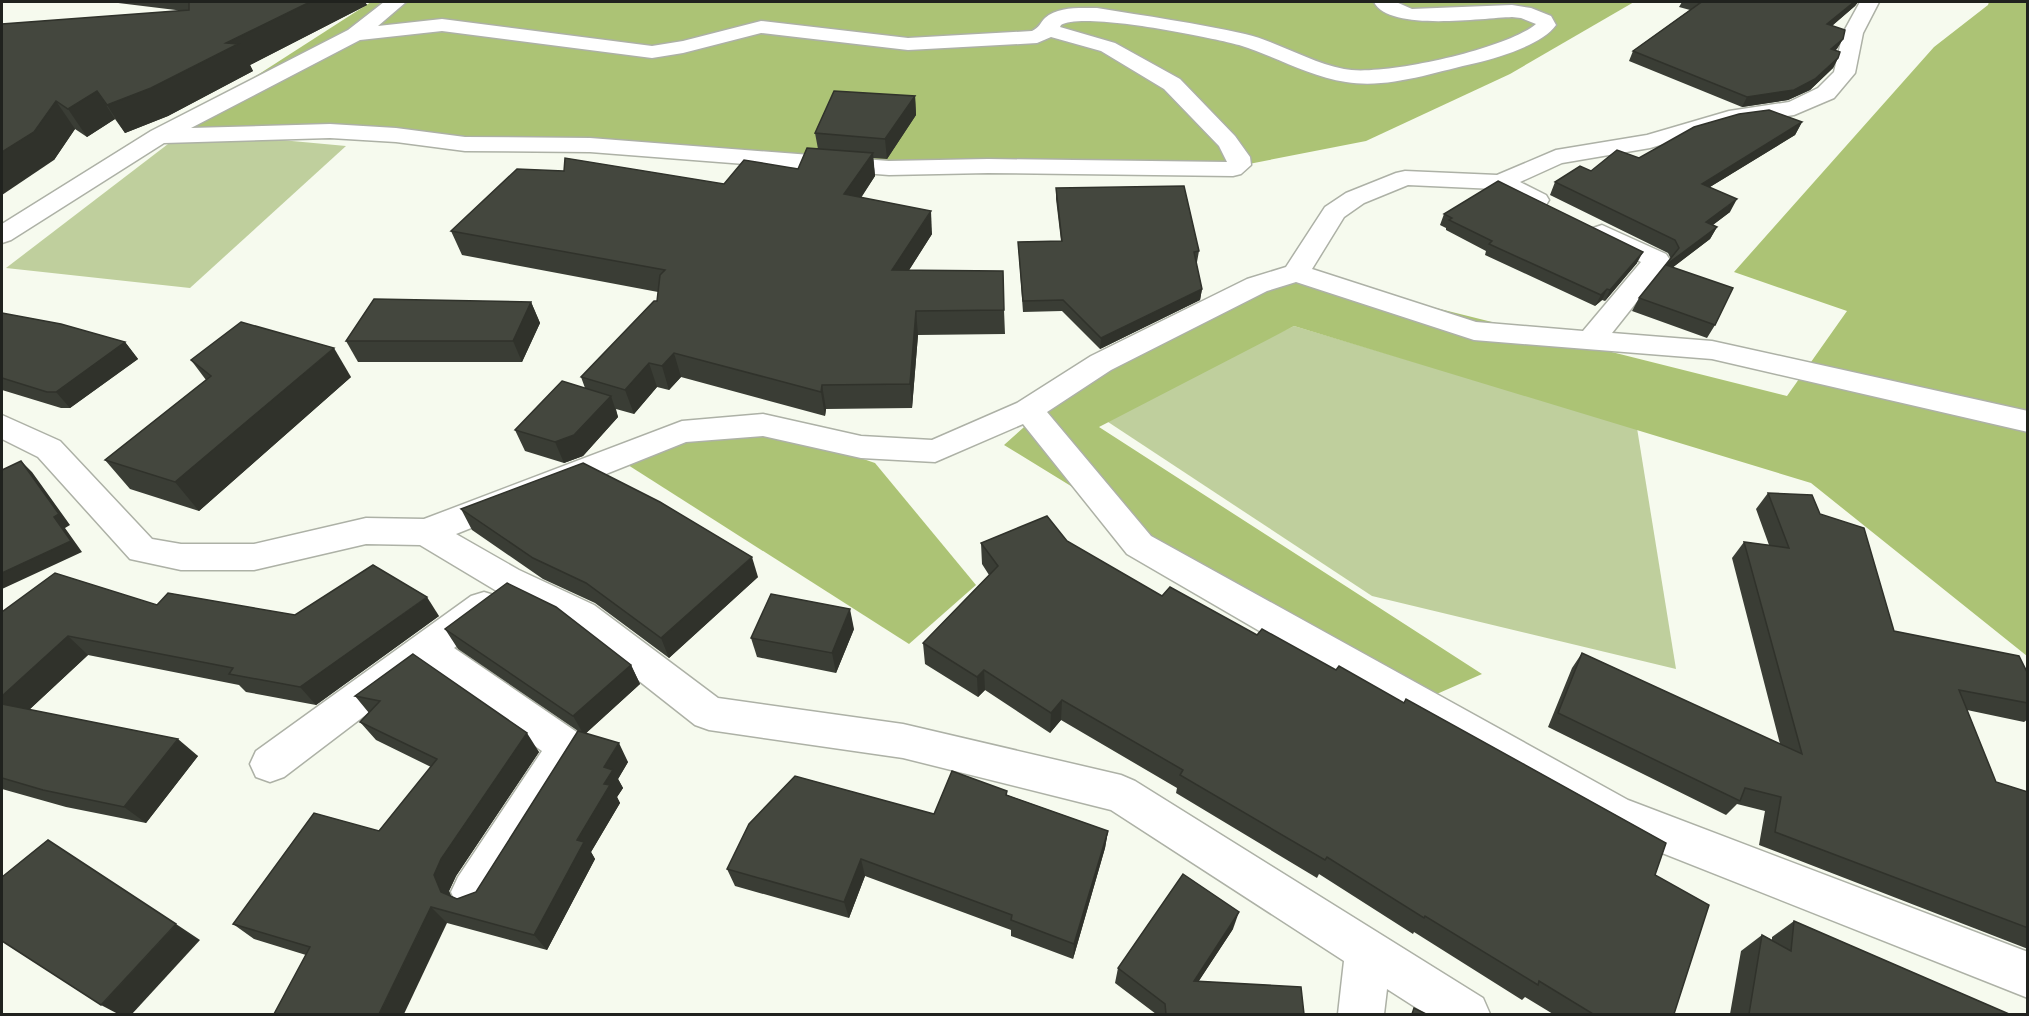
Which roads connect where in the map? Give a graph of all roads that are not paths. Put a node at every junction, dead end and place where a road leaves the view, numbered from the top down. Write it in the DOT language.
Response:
graph roads {
  1 [pos="396,2"];
  2 [pos="1383,2"];
  3 [pos="1869,2"];
  4 [pos="1049,30"];
  5 [pos="355,34"];
  6 [pos="159,136"];
  7 [pos="1500,182"];
  8 [pos="2,236"];
  9 [pos="1296,273"];
  10 [pos="1591,340"];
  11 [pos="1028,410"];
  12 [pos="2028,422"];
  13 [pos="2,426"];
  14 [pos="426,532"];
  15 [pos="515,584"];
  16 [pos="426,649"];
  17 [pos="270,764"];
  18 [pos="473,892"];
  19 [pos="1368,950"];
  20 [pos="2028,975"];
  21 [pos="1360,1014"];
  22 [pos="1467,1014"];
  1 -- 5 [label="street"];
  2 -- 4 [label="street"];
  3 -- 7 [label="street"];
  4 -- 5 [label="street"];
  4 -- 6 [label="street"];
  5 -- 6 [label="street"];
  6 -- 8 [label="street"];
  7 -- 9 [label="street"];
  7 -- 10 [label="street"];
  9 -- 10 [label="street"];
  9 -- 11 [label="street"];
  10 -- 12 [label="street"];
  11 -- 14 [label="street"];
  11 -- 20 [label="street"];
  13 -- 14 [label="street"];
  14 -- 15 [label="street"];
  15 -- 16 [label="street"];
  15 -- 19 [label="street"];
  16 -- 17 [label="street"];
  16 -- 18 [label="street"];
  19 -- 21 [label="street"];
  19 -- 22 [label="street"];
}
